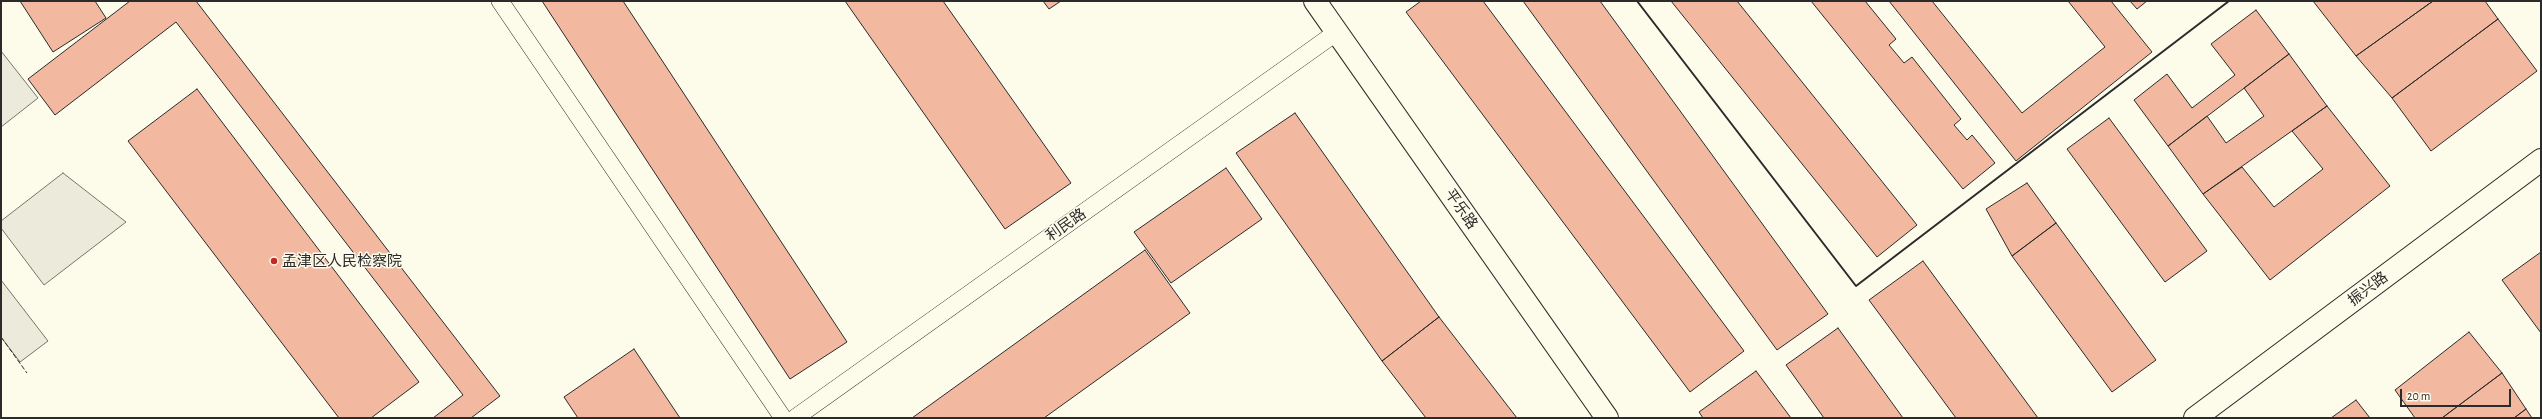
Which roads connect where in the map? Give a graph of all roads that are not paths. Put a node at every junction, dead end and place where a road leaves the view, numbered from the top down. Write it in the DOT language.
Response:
graph roads {
  1 [pos="500,1"];
  2 [pos="1315,1"];
  3 [pos="1337,32"];
  4 [pos="2541,160"];
  5 [pos="782,418"];
  6 [pos="795,418"];
  7 [pos="1607,418"];
  8 [pos="2195,418"];
  1 -- 5 [label="lane"];
  2 -- 3 [label="street, 平乐路"];
  3 -- 6 [label="lane, 利民路"];
  3 -- 7 [label="street, 平乐路"];
  4 -- 8 [label="street, 振兴路"];
}
